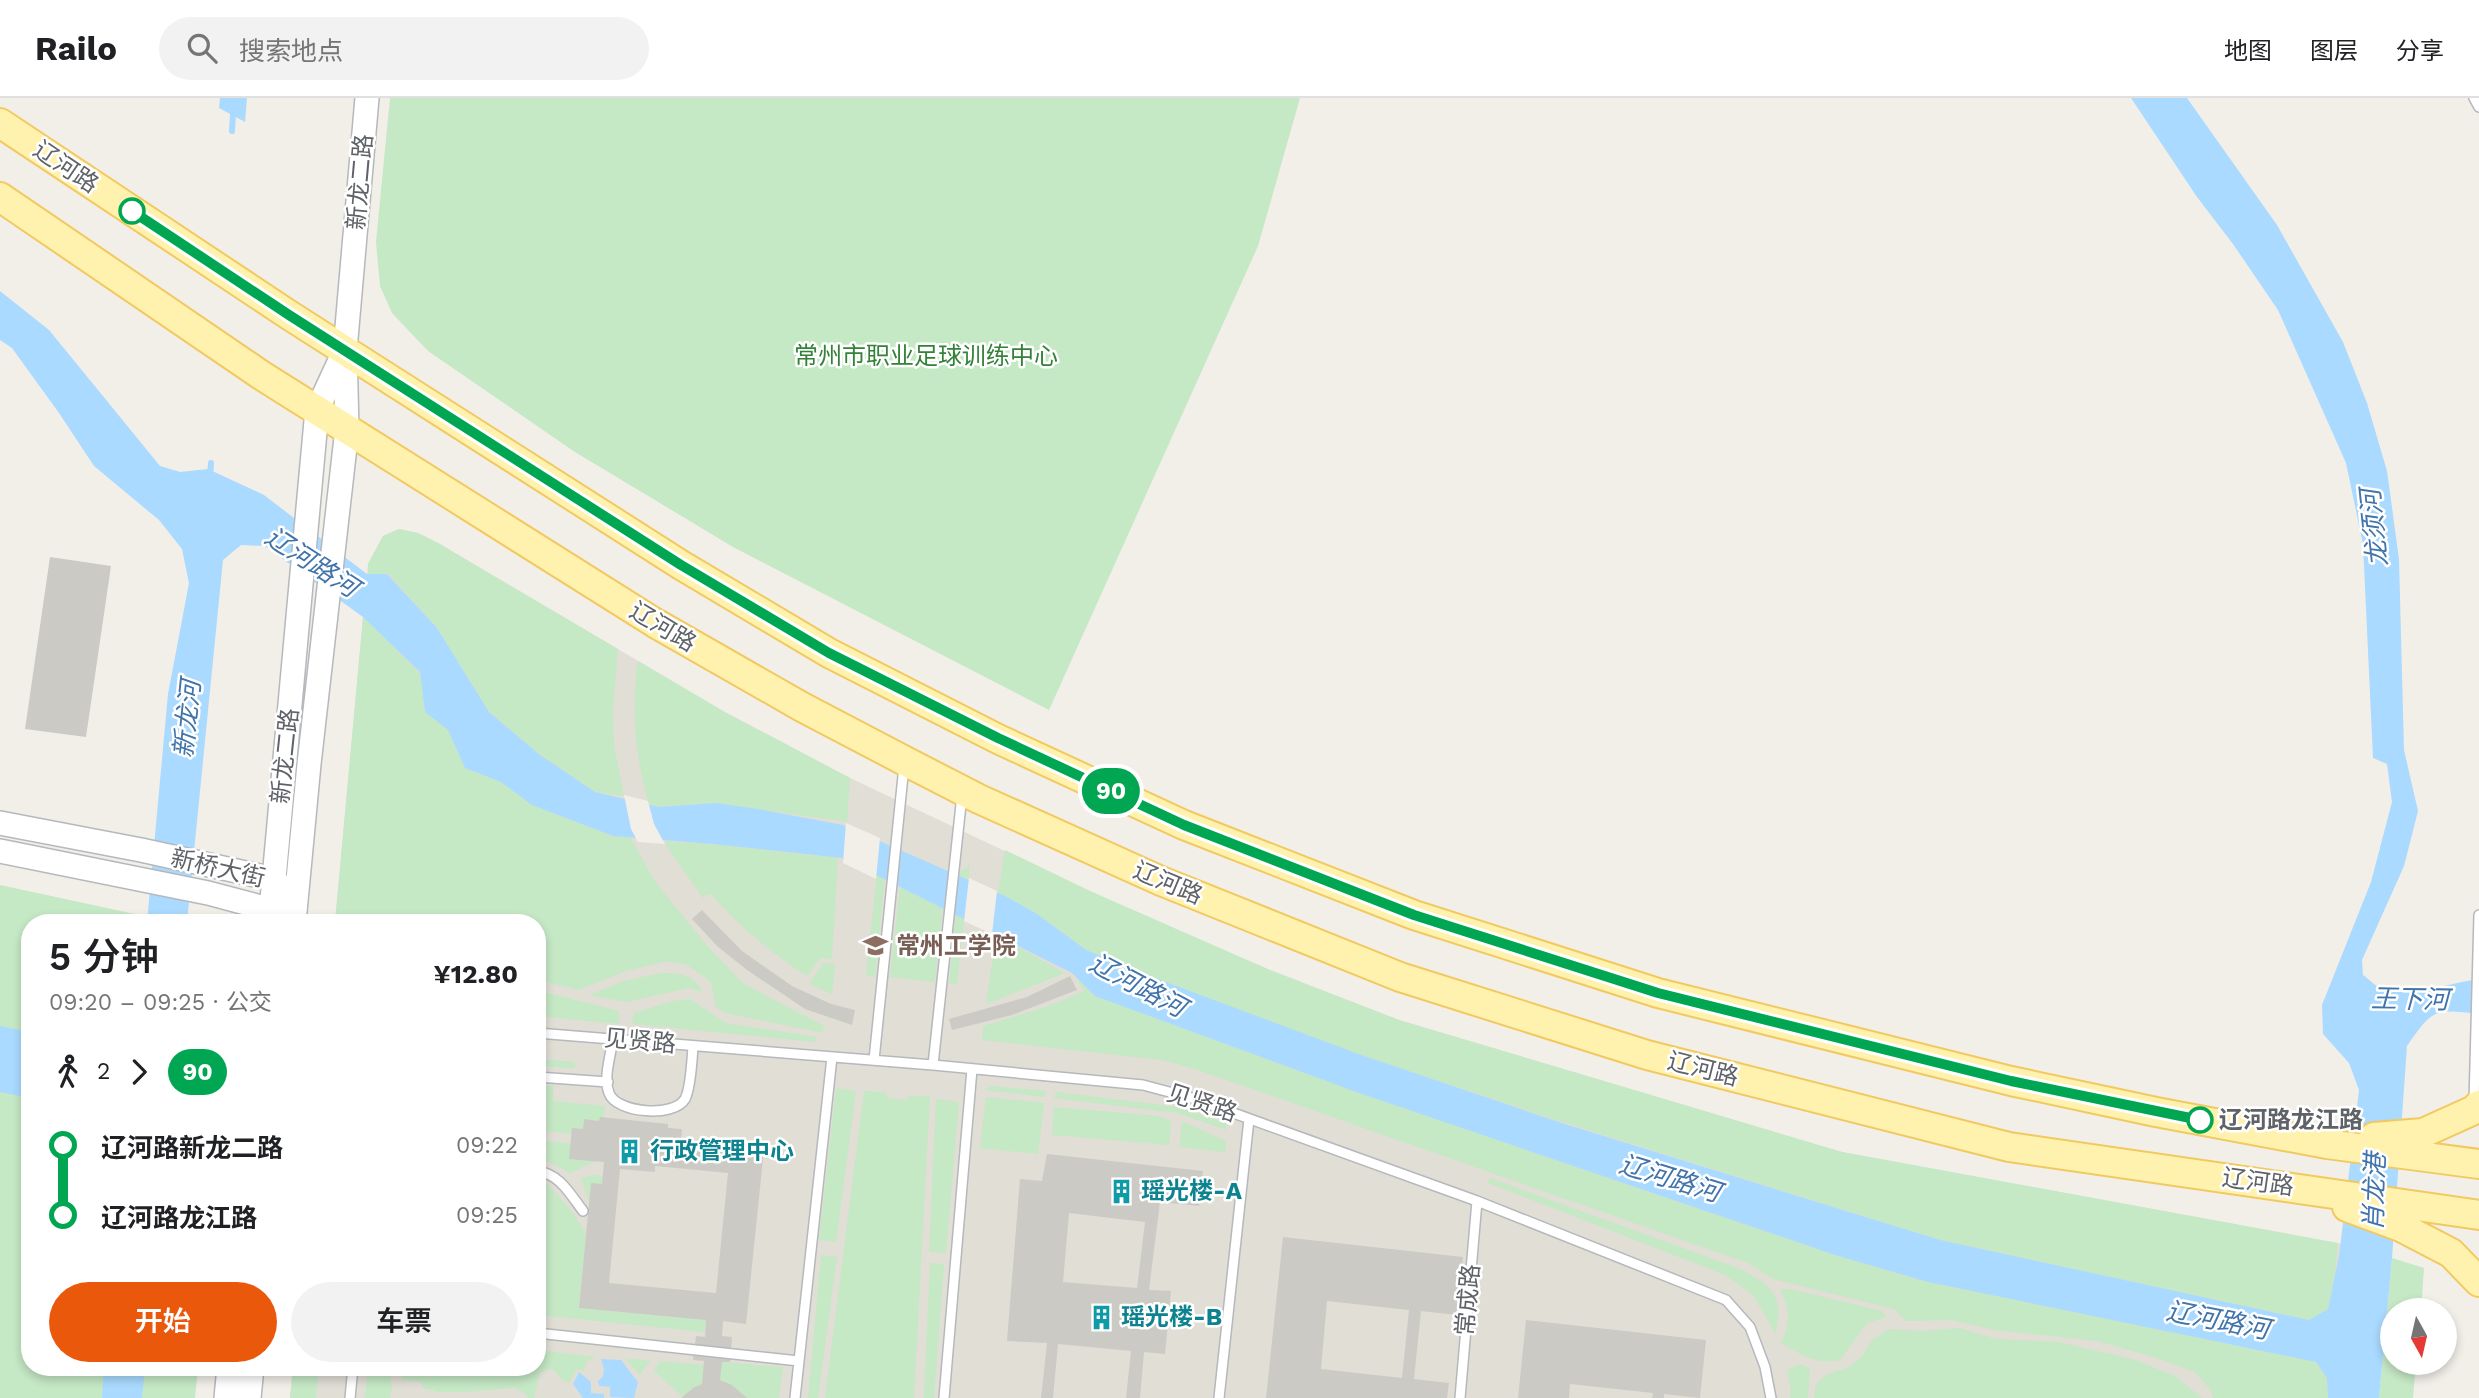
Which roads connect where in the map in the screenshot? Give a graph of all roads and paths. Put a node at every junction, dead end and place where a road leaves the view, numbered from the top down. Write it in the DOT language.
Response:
graph roads {
  1 [pos="367,98"];
  2 [pos="2474,98"];
  3 [pos="2479,107"];
  4 [pos="0,122"];
  5 [pos="0,197"];
  6 [pos="345,350"];
  7 [pos="317,410"];
  8 [pos="347,429"];
  9 [pos="905,761"];
  10 [pos="962,790"];
  11 [pos="0,823"];
  12 [pos="0,852"];
  13 [pos="273,879"];
  14 [pos="296,899"];
  15 [pos="266,914"];
  16 [pos="271,914"];
  17 [pos="274,914"];
  18 [pos="295,914"];
  19 [pos="2479,915"];
  20 [pos="546,1034"];
  21 [pos="612,1039"];
  22 [pos="694,1046"];
  23 [pos="832,1057"];
  24 [pos="874,1060"];
  25 [pos="933,1065"];
  26 [pos="972,1069"];
  27 [pos="546,1078"];
  28 [pos="608,1082"];
  29 [pos="2477,1107"];
  30 [pos="1249,1119"];
  31 [pos="2405,1145"];
  32 [pos="2479,1164"];
  33 [pos="546,1172"];
  34 [pos="1477,1201"];
  35 [pos="583,1211"];
  36 [pos="2479,1214"];
  37 [pos="2403,1215"];
  38 [pos="2479,1282"];
  39 [pos="546,1334"];
  40 [pos="799,1361"];
  41 [pos="228,1376"];
  42 [pos="251,1376"];
  43 [pos="352,1376"];
  44 [pos="226,1398"];
  45 [pos="249,1398"];
  46 [pos="350,1398"];
  47 [pos="795,1398"];
  48 [pos="944,1398"];
  49 [pos="1219,1398"];
  50 [pos="1460,1398"];
  51 [pos="1771,1398"];
  1 -- 6 [label="street, 新龙二路"];
  2 -- 3 [label="lane"];
  4 -- 6 [label="main road, 辽河路"];
  5 -- 7 [label="main road, 辽河路"];
  6 -- 7 [label="street"];
  6 -- 8 [label="street, 新龙二路"];
  6 -- 31 [label="main road, 辽河路"];
  7 -- 8 [label="main road, 辽河路"];
  7 -- 13 [label="street, 新龙二路"];
  8 -- 9 [label="main road, 辽河路"];
  8 -- 14 [label="street, 新龙二路"];
  9 -- 10 [label="main road, 辽河路"];
  9 -- 24 [label="lane"];
  10 -- 25 [label="lane"];
  10 -- 37 [label="main road, 辽河路"];
  11 -- 13 [label="street, 新桥大街"];
  12 -- 15 [label="street, 新桥大街"];
  13 -- 14 [label="street, 新桥大街"];
  13 -- 16 [label="street, 新龙二路"];
  14 -- 17 [label="street, 新桥大街"];
  14 -- 18 [label="street, 新龙二路"];
  19 -- 29 [label="lane"];
  20 -- 21 [label="lane, 见贤路"];
  21 -- 22 [label="lane, 见贤路"];
  21 -- 28 [label="lane"];
  22 -- 23 [label="lane, 见贤路"];
  22 -- 28 [label="lane"];
  23 -- 24 [label="lane, 见贤路"];
  23 -- 40 [label="lane"];
  24 -- 25 [label="lane, 见贤路"];
  25 -- 26 [label="lane, 见贤路"];
  26 -- 30 [label="lane, 见贤路"];
  26 -- 48 [label="lane"];
  27 -- 28 [label="lane"];
  29 -- 31 [label="main road"];
  30 -- 34 [label="lane, 见贤路"];
  30 -- 49 [label="lane"];
  31 -- 32 [label="main road, 辽河路"];
  33 -- 35 [label="lane"];
  34 -- 50 [label="lane, 常成路"];
  34 -- 51 [label="lane, 见贤路"];
  36 -- 37 [label="main road"];
  37 -- 38 [label="main road"];
  39 -- 40 [label="lane"];
  40 -- 47 [label="lane"];
  41 -- 44 [label="street"];
  42 -- 45 [label="street"];
  43 -- 46 [label="lane"];
}
